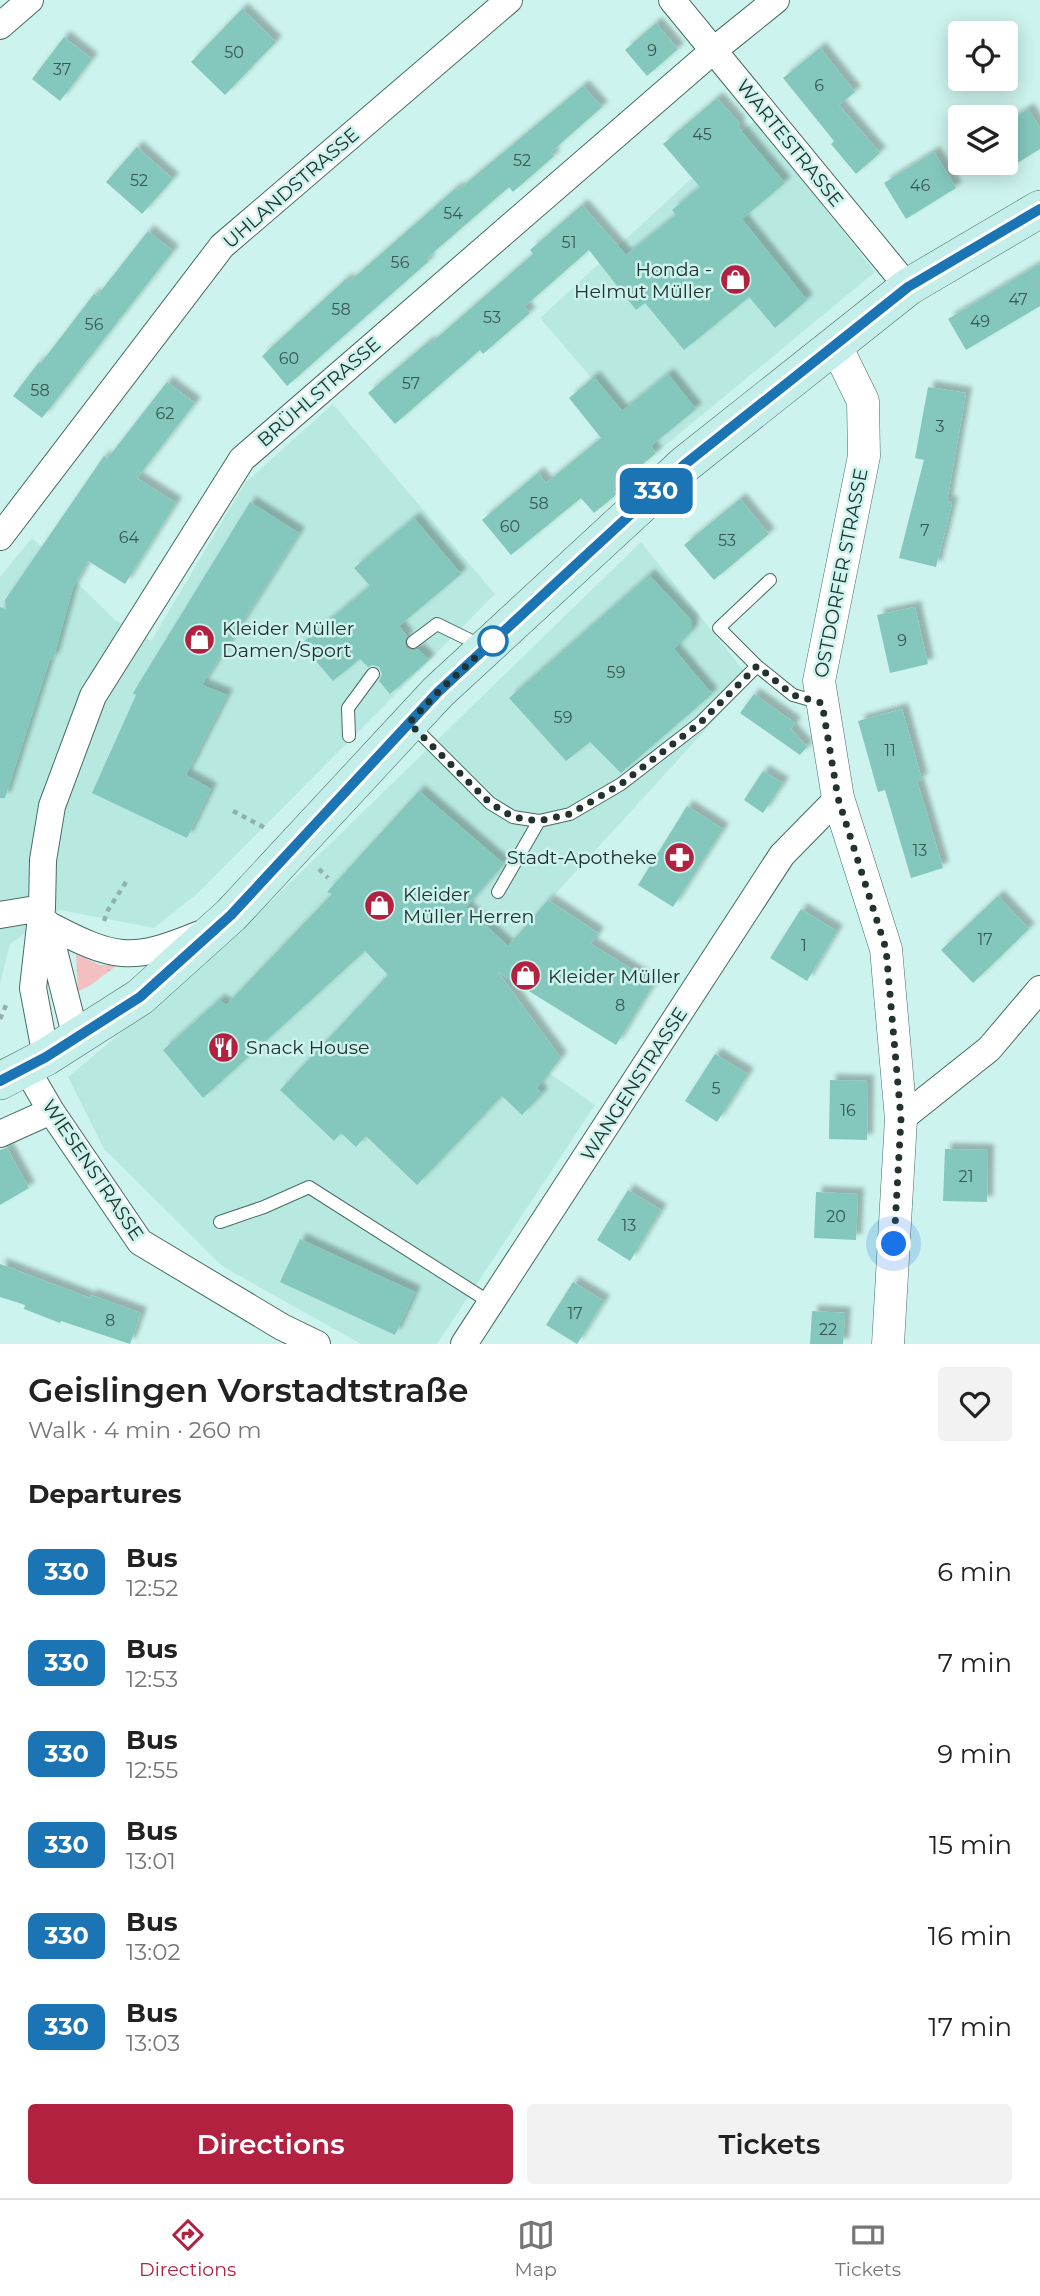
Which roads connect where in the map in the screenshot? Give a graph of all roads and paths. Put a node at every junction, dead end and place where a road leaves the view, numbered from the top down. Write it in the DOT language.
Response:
graph roads {
  1 [pos="30,0"];
  2 [pos="509,0"];
  3 [pos="672,0"];
  4 [pos="776,0"];
  5 [pos="0,26"];
  6 [pos="714,51"];
  7 [pos="1040,209"];
  8 [pos="908,287"];
  9 [pos="835,344"];
  10 [pos="0,537"];
  11 [pos="770,580"];
  12 [pos="413,642"];
  13 [pos="486,648"];
  14 [pos="757,666"];
  15 [pos="373,674"];
  16 [pos="822,703"];
  17 [pos="409,723"];
  18 [pos="349,736"];
  19 [pos="838,798"];
  20 [pos="539,821"];
  21 [pos="498,892"];
  22 [pos="0,915"];
  23 [pos="45,916"];
  24 [pos="218,927"];
  25 [pos="1040,989"];
  26 [pos="37,1061"];
  27 [pos="51,1111"];
  28 [pos="901,1119"];
  29 [pos="0,1134"];
  30 [pos="220,1222"];
  31 [pos="491,1303"];
  32 [pos="279,1335"];
  33 [pos="317,1344"];
  34 [pos="464,1344"];
  35 [pos="888,1344"];
  1 -- 5 [label="street"];
  2 -- 10 [label="street, UHLANDSTRASSE"];
  3 -- 6 [label="street, WARTESTRASSE"];
  4 -- 6 [label="street, BRÜHLSTRASSE"];
  6 -- 8 [label="street, WARTESTRASSE"];
  6 -- 23 [label="street, BRÜHLSTRASSE"];
  7 -- 8 [label="main road"];
  8 -- 9 [label="main road"];
  9 -- 13 [label="main road"];
  9 -- 16 [label="street, OSTDORFER STRASSE"];
  11 -- 14 [label="lane"];
  12 -- 13 [label="lane"];
  13 -- 17 [label="main road"];
  14 -- 16 [label="lane"];
  14 -- 20 [label="lane"];
  15 -- 18 [label="lane"];
  16 -- 19 [label="street, OSTDORFER STRASSE"];
  17 -- 20 [label="lane"];
  17 -- 24 [label="main road"];
  19 -- 28 [label="street, OSTDORFER STRASSE"];
  19 -- 31 [label="street, WANGENSTRASSE"];
  20 -- 21 [label="lane"];
  22 -- 23 [label="street"];
  23 -- 24 [label="street"];
  23 -- 26 [label="street, BRÜHLSTRASSE"];
  23 -- 26 [label="street, BRÜHLSTRASSE"];
  24 -- 26 [label="main road"];
  25 -- 28 [label="street"];
  26 -- 27 [label="street, WIESENSTRASSE"];
  27 -- 29 [label="street"];
  27 -- 32 [label="street, WIESENSTRASSE"];
  28 -- 35 [label="street, OSTDORFER STRASSE"];
  30 -- 31 [label="lane"];
  31 -- 34 [label="street, WANGENSTRASSE"];
  32 -- 33 [label="street, WIESENSTRASSE"];
}
